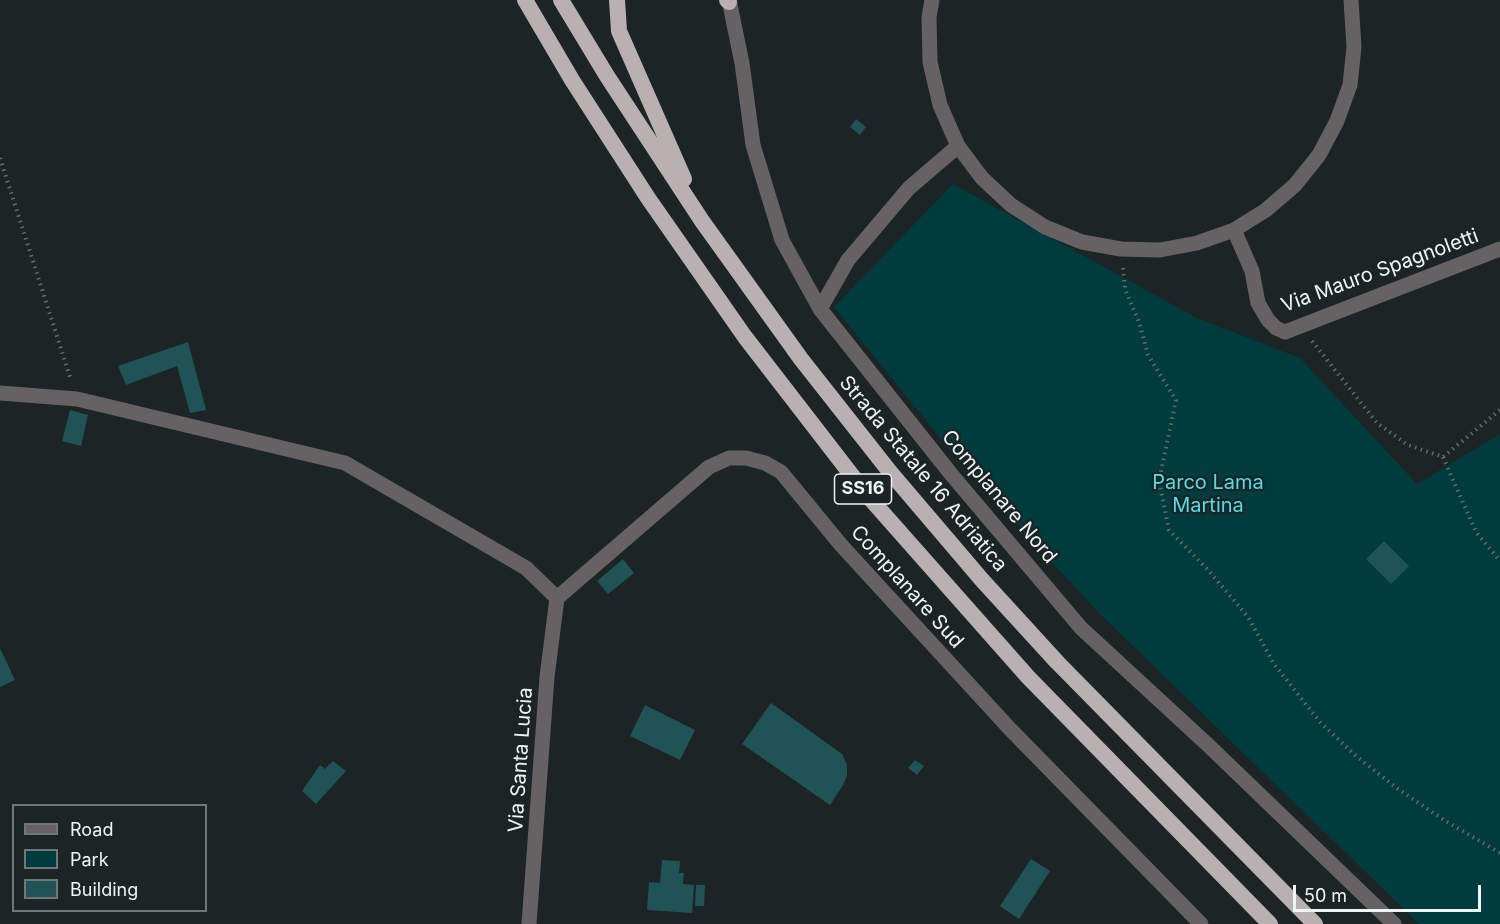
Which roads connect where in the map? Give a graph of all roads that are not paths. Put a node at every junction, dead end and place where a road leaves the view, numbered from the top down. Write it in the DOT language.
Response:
graph roads {
  1 [pos="525,0"];
  2 [pos="561,0"];
  3 [pos="617,0"];
  4 [pos="933,0"];
  5 [pos="728,1"];
  6 [pos="1355,3"];
  7 [pos="958,146"];
  8 [pos="702,221"];
  9 [pos="1234,230"];
  10 [pos="1500,249"];
  11 [pos="820,309"];
  12 [pos="0,393"];
  13 [pos="557,598"];
  14 [pos="529,924"];
  15 [pos="1201,924"];
  16 [pos="1270,924"];
  17 [pos="1315,924"];
  18 [pos="1394,924"];
  1 -- 16 [label="highway, SS16"];
  2 -- 8 [label="highway, Strada Statale 16 Adriatica / SS16"];
  3 -- 8 [label="highway"];
  4 -- 7 [label="street"];
  5 -- 11 [label="street, Complanare Nord"];
  6 -- 9 [label="street"];
  7 -- 9 [label="street"];
  7 -- 11 [label="street"];
  8 -- 17 [label="highway, Strada Statale 16 Adriatica / SS16"];
  9 -- 10 [label="street, Via Mauro Spagnoletti"];
  11 -- 18 [label="street, Complanare Nord"];
  12 -- 13 [label="street"];
  13 -- 14 [label="street, Via Santa Lucia"];
  13 -- 15 [label="street, Complanare Sud"];
}
